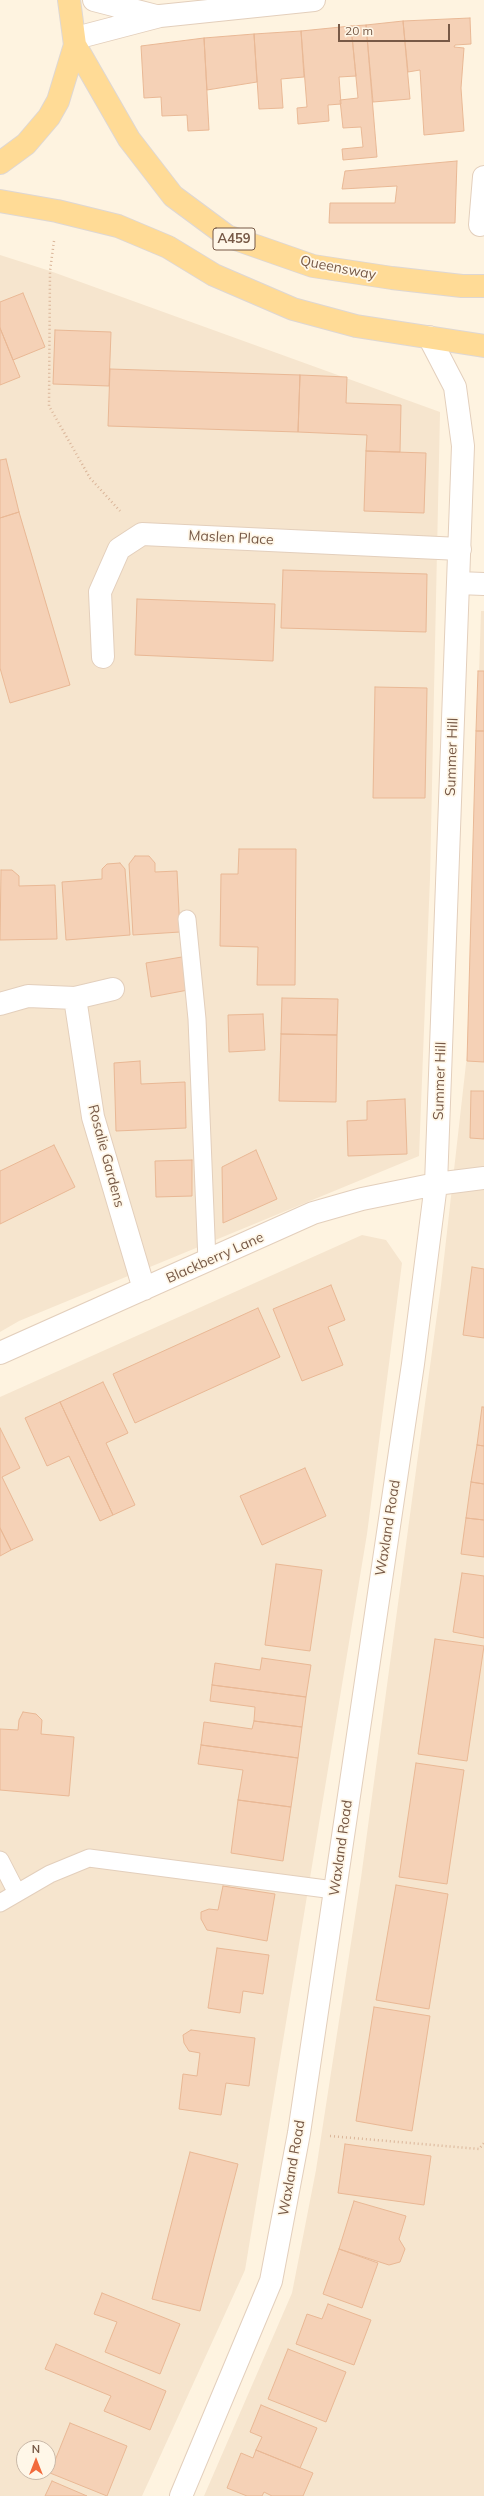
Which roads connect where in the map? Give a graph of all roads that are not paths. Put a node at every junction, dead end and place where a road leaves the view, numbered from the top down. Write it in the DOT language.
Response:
graph roads {
  1 [pos="69,0"];
  2 [pos="94,0"];
  3 [pos="314,0"];
  4 [pos="160,16"];
  5 [pos="76,41"];
  6 [pos="0,163"];
  7 [pos="484,176"];
  8 [pos="0,201"];
  9 [pos="480,225"];
  10 [pos="484,286"];
  11 [pos="429,337"];
  12 [pos="484,346"];
  13 [pos="460,549"];
  14 [pos="458,583"];
  15 [pos="484,584"];
  16 [pos="103,658"];
  17 [pos="187,919"];
  18 [pos="113,989"];
  19 [pos="75,998"];
  20 [pos="0,1004"];
  21 [pos="484,1178"];
  22 [pos="436,1184"];
  23 [pos="207,1261"];
  24 [pos="144,1289"];
  25 [pos="0,1353"];
  26 [pos="0,1860"];
  27 [pos="334,1890"];
  28 [pos="17,1893"];
  29 [pos="0,1903"];
  30 [pos="181,2496"];
  1 -- 5 [label="main road"];
  2 -- 4 [label="street"];
  3 -- 4 [label="street"];
  4 -- 5 [label="street"];
  5 -- 6 [label="main road"];
  5 -- 10 [label="main road, Queensway / A459"];
  7 -- 9 [label="street"];
  8 -- 11 [label="main road, A459"];
  11 -- 12 [label="main road, A459"];
  11 -- 13 [label="street, Summer Hill"];
  13 -- 14 [label="street, Summer Hill"];
  13 -- 16 [label="street, Maslen Place"];
  14 -- 15 [label="street"];
  14 -- 22 [label="street, Summer Hill"];
  17 -- 23 [label="lane"];
  18 -- 19 [label="street"];
  19 -- 20 [label="street"];
  19 -- 24 [label="street, Rosalie Gardens"];
  21 -- 22 [label="street, Blackberry Lane"];
  22 -- 23 [label="street, Blackberry Lane"];
  22 -- 27 [label="street, Waxland Road"];
  23 -- 24 [label="street, Blackberry Lane"];
  24 -- 25 [label="street, Blackberry Lane"];
  26 -- 28 [label="lane"];
  27 -- 28 [label="lane"];
  27 -- 30 [label="street, Waxland Road"];
  28 -- 29 [label="lane"];
}
